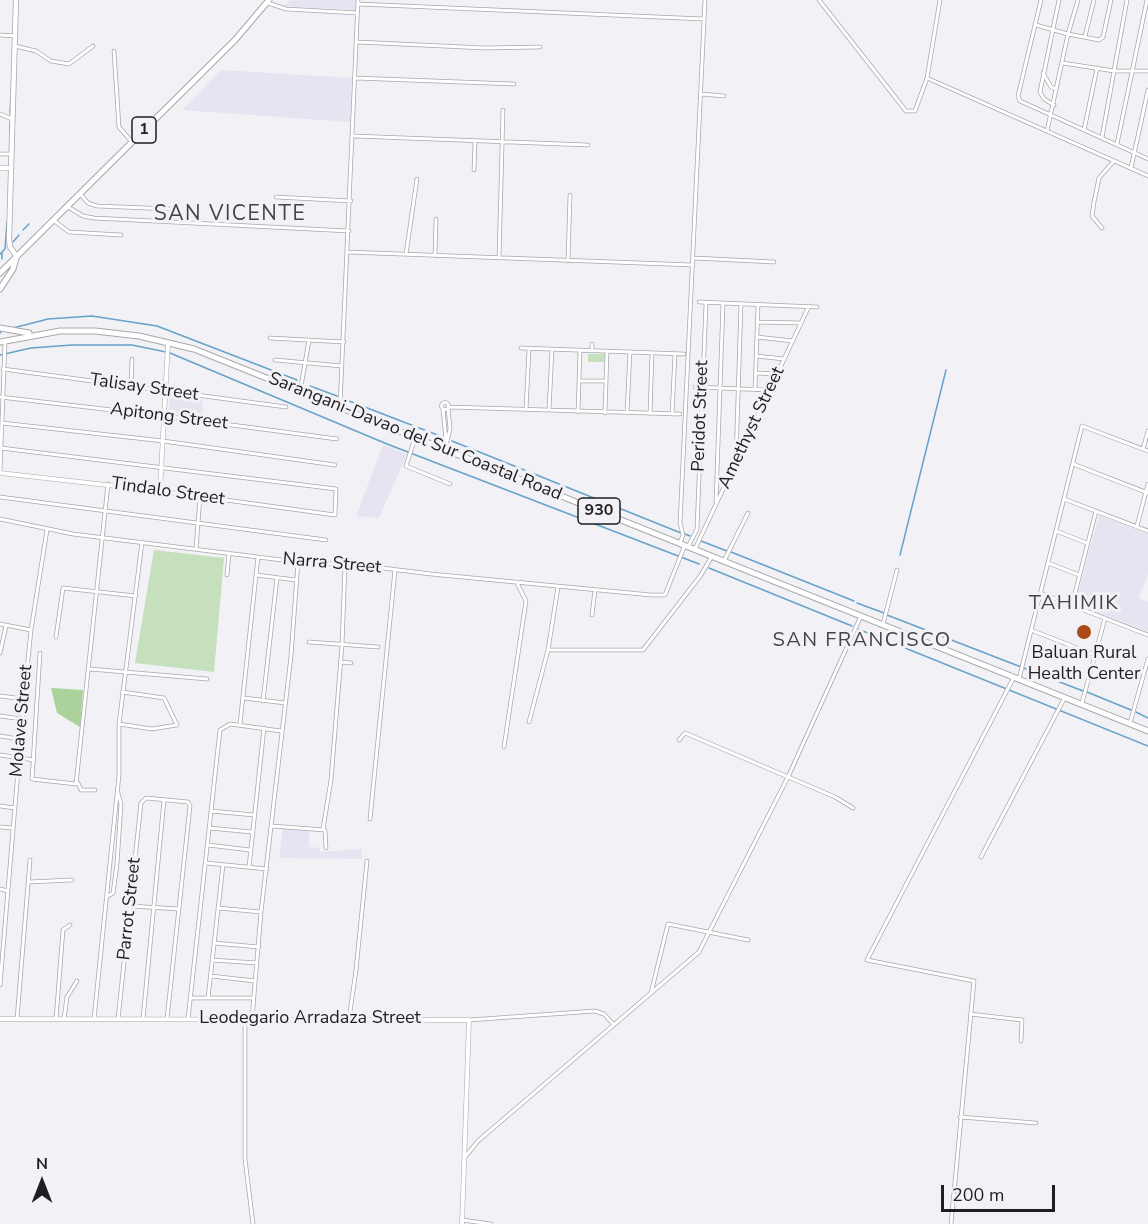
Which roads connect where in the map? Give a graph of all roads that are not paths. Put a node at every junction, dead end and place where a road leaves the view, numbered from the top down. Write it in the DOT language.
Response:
graph roads {
  1 [pos="16,0"];
  2 [pos="705,0"];
  3 [pos="819,0"];
  4 [pos="940,0"];
  5 [pos="1041,0"];
  6 [pos="1059,0"];
  7 [pos="1078,0"];
  8 [pos="1094,0"];
  9 [pos="1112,0"];
  10 [pos="1128,0"];
  11 [pos="1147,0"];
  12 [pos="268,2"];
  13 [pos="358,2"];
  14 [pos="358,13"];
  15 [pos="704,19"];
  16 [pos="1036,25"];
  17 [pos="1052,29"];
  18 [pos="1068,33"];
  19 [pos="0,35"];
  20 [pos="15,36"];
  21 [pos="1084,37"];
  22 [pos="357,42"];
  23 [pos="15,46"];
  24 [pos="93,46"];
  25 [pos="540,47"];
  26 [pos="114,51"];
  27 [pos="1063,63"];
  28 [pos="1097,68"];
  29 [pos="1132,70"];
  30 [pos="1114,71"];
  31 [pos="1148,71"];
  32 [pos="1043,73"];
  33 [pos="355,78"];
  34 [pos="927,78"];
  35 [pos="514,84"];
  36 [pos="1056,89"];
  37 [pos="1148,90"];
  38 [pos="701,94"];
  39 [pos="724,96"];
  40 [pos="1054,105"];
  41 [pos="503,110"];
  42 [pos="0,114"];
  43 [pos="1051,116"];
  44 [pos="13,120"];
  45 [pos="1084,130"];
  46 [pos="1047,131"];
  47 [pos="354,136"];
  48 [pos="1102,137"];
  49 [pos="475,141"];
  50 [pos="132,142"];
  51 [pos="502,142"];
  52 [pos="1117,144"];
  53 [pos="588,145"];
  54 [pos="0,154"];
  55 [pos="12,154"];
  56 [pos="1136,154"];
  57 [pos="1148,159"];
  58 [pos="1114,160"];
  59 [pos="0,168"];
  60 [pos="11,168"];
  61 [pos="1131,168"];
  62 [pos="474,170"];
  63 [pos="1148,176"];
  64 [pos="417,179"];
  65 [pos="80,194"];
  66 [pos="570,195"];
  67 [pos="276,197"];
  68 [pos="351,201"];
  69 [pos="67,207"];
  70 [pos="171,209"];
  71 [pos="436,219"];
  72 [pos="53,220"];
  73 [pos="1102,228"];
  74 [pos="349,231"];
  75 [pos="121,235"];
  76 [pos="347,252"];
  77 [pos="406,255"];
  78 [pos="435,256"];
  79 [pos="16,257"];
  80 [pos="499,258"];
  81 [pos="694,258"];
  82 [pos="568,261"];
  83 [pos="774,262"];
  84 [pos="694,265"];
  85 [pos="0,273"];
  86 [pos="0,290"];
  87 [pos="699,302"];
  88 [pos="706,303"];
  89 [pos="723,303"];
  90 [pos="741,304"];
  91 [pos="758,305"];
  92 [pos="809,306"];
  93 [pos="817,307"];
  94 [pos="758,321"];
  95 [pos="801,323"];
  96 [pos="0,328"];
  97 [pos="40,334"];
  98 [pos="757,337"];
  99 [pos="270,338"];
  100 [pos="309,340"];
  101 [pos="3,341"];
  102 [pos="793,341"];
  103 [pos="168,342"];
  104 [pos="344,342"];
  105 [pos="592,344"];
  106 [pos="521,348"];
  107 [pos="529,349"];
  108 [pos="552,350"];
  109 [pos="580,351"];
  110 [pos="592,351"];
  111 [pos="607,351"];
  112 [pos="630,352"];
  113 [pos="652,353"];
  114 [pos="675,354"];
  115 [pos="684,354"];
  116 [pos="756,356"];
  117 [pos="784,358"];
  118 [pos="132,359"];
  119 [pos="275,360"];
  120 [pos="307,362"];
  121 [pos="343,366"];
  122 [pos="3,369"];
  123 [pos="756,373"];
  124 [pos="777,374"];
  125 [pos="579,381"];
  126 [pos="606,381"];
  127 [pos="131,386"];
  128 [pos="695,387"];
  129 [pos="702,388"];
  130 [pos="720,388"];
  131 [pos="737,389"];
  132 [pos="166,390"];
  133 [pos="755,390"];
  134 [pos="770,390"];
  135 [pos="300,392"];
  136 [pos="1,397"];
  137 [pos="286,407"];
  138 [pos="449,407"];
  139 [pos="340,408"];
  140 [pos="526,410"];
  141 [pos="549,411"];
  142 [pos="578,412"];
  143 [pos="605,413"];
  144 [pos="627,413"];
  145 [pos="650,414"];
  146 [pos="672,414"];
  147 [pos="681,414"];
  148 [pos="164,416"];
  149 [pos="2,423"];
  150 [pos="1148,431"];
  151 [pos="415,438"];
  152 [pos="337,439"];
  153 [pos="163,441"];
  154 [pos="446,442"];
  155 [pos="445,450"];
  156 [pos="1146,450"];
  157 [pos="1,451"];
  158 [pos="736,462"];
  159 [pos="1073,464"];
  160 [pos="335,465"];
  161 [pos="161,468"];
  162 [pos="0,473"];
  163 [pos="450,483"];
  164 [pos="108,484"];
  165 [pos="1148,484"];
  166 [pos="160,491"];
  167 [pos="1147,492"];
  168 [pos="0,497"];
  169 [pos="200,497"];
  170 [pos="1064,499"];
  171 [pos="716,504"];
  172 [pos="106,510"];
  173 [pos="1096,511"];
  174 [pos="748,513"];
  175 [pos="0,519"];
  176 [pos="198,522"];
  177 [pos="1136,526"];
  178 [pos="697,529"];
  179 [pos="47,530"];
  180 [pos="1056,531"];
  181 [pos="1148,531"];
  182 [pos="703,532"];
  183 [pos="103,538"];
  184 [pos="326,540"];
  185 [pos="142,542"];
  186 [pos="1087,543"];
  187 [pos="684,545"];
  188 [pos="196,549"];
  189 [pos="695,549"];
  190 [pos="229,553"];
  191 [pos="712,556"];
  192 [pos="258,557"];
  193 [pos="724,561"];
  194 [pos="298,562"];
  195 [pos="1048,564"];
  196 [pos="345,566"];
  197 [pos="394,570"];
  198 [pos="897,570"];
  199 [pos="227,575"];
  200 [pos="256,575"];
  201 [pos="1080,575"];
  202 [pos="277,578"];
  203 [pos="297,580"];
  204 [pos="517,583"];
  205 [pos="558,587"];
  206 [pos="595,590"];
  207 [pos="1040,593"];
  208 [pos="97,594"];
  209 [pos="136,596"];
  210 [pos="1072,605"];
  211 [pos="592,615"];
  212 [pos="861,616"];
  213 [pos="1105,618"];
  214 [pos="0,624"];
  215 [pos="6,625"];
  216 [pos="883,625"];
  217 [pos="31,630"];
  218 [pos="1031,630"];
  219 [pos="1148,635"];
  220 [pos="56,637"];
  221 [pos="309,642"];
  222 [pos="342,645"];
  223 [pos="378,647"];
  224 [pos="548,650"];
  225 [pos="40,653"];
  226 [pos="0,654"];
  227 [pos="1095,655"];
  228 [pos="1148,659"];
  229 [pos="341,662"];
  230 [pos="351,663"];
  231 [pos="90,669"];
  232 [pos="125,673"];
  233 [pos="1146,675"];
  234 [pos="1016,678"];
  235 [pos="207,679"];
  236 [pos="122,692"];
  237 [pos="0,696"];
  238 [pos="1065,697"];
  239 [pos="244,698"];
  240 [pos="24,699"];
  241 [pos="263,701"];
  242 [pos="285,703"];
  243 [pos="1082,704"];
  244 [pos="0,716"];
  245 [pos="21,719"];
  246 [pos="529,722"];
  247 [pos="1130,723"];
  248 [pos="119,724"];
  249 [pos="240,724"];
  250 [pos="264,728"];
  251 [pos="281,731"];
  252 [pos="1148,731"];
  253 [pos="0,736"];
  254 [pos="20,739"];
  255 [pos="679,740"];
  256 [pos="504,747"];
  257 [pos="0,755"];
  258 [pos="18,759"];
  259 [pos="34,760"];
  260 [pos="788,777"];
  261 [pos="78,783"];
  262 [pos="95,790"];
  263 [pos="117,792"];
  264 [pos="120,798"];
  265 [pos="164,800"];
  266 [pos="116,801"];
  267 [pos="0,806"];
  268 [pos="15,808"];
  269 [pos="853,808"];
  270 [pos="211,811"];
  271 [pos="254,815"];
  272 [pos="370,819"];
  273 [pos="272,826"];
  274 [pos="0,827"];
  275 [pos="209,828"];
  276 [pos="14,829"];
  277 [pos="323,829"];
  278 [pos="252,832"];
  279 [pos="208,845"];
  280 [pos="326,848"];
  281 [pos="250,850"];
  282 [pos="110,853"];
  283 [pos="981,857"];
  284 [pos="30,860"];
  285 [pos="367,861"];
  286 [pos="205,863"];
  287 [pos="117,864"];
  288 [pos="223,865"];
  289 [pos="249,867"];
  290 [pos="267,869"];
  291 [pos="108,879"];
  292 [pos="72,880"];
  293 [pos="28,882"];
  294 [pos="115,884"];
  295 [pos="0,889"];
  296 [pos="8,891"];
  297 [pos="107,897"];
  298 [pos="130,906"];
  299 [pos="154,908"];
  300 [pos="218,908"];
  301 [pos="179,909"];
  302 [pos="261,912"];
  303 [pos="70,926"];
  304 [pos="711,932"];
  305 [pos="748,940"];
  306 [pos="214,943"];
  307 [pos="259,947"];
  308 [pos="212,960"];
  309 [pos="257,963"];
  310 [pos="211,976"];
  311 [pos="77,981"];
  312 [pos="255,981"];
  313 [pos="0,985"];
  314 [pos="650,995"];
  315 [pos="192,998"];
  316 [pos="208,998"];
  317 [pos="254,998"];
  318 [pos="970,1014"];
  319 [pos="245,1018"];
  320 [pos="252,1018"];
  321 [pos="17,1019"];
  322 [pos="56,1019"];
  323 [pos="64,1019"];
  324 [pos="94,1019"];
  325 [pos="118,1019"];
  326 [pos="143,1019"];
  327 [pos="167,1019"];
  328 [pos="188,1019"];
  329 [pos="349,1019"];
  330 [pos="0,1020"];
  331 [pos="469,1020"];
  332 [pos="614,1026"];
  333 [pos="1021,1041"];
  334 [pos="960,1117"];
  335 [pos="1036,1124"];
  336 [pos="466,1151"];
  337 [pos="462,1222"];
  338 [pos="253,1224"];
  339 [pos="491,1224"];
  340 [pos="951,1224"];
  1 -- 20 [label="main road"];
  2 -- 15 [label="street"];
  3 -- 34 [label="street"];
  4 -- 34 [label="street"];
  5 -- 16 [label="street"];
  6 -- 17 [label="street"];
  7 -- 18 [label="street"];
  8 -- 21 [label="street"];
  9 -- 21 [label="street"];
  10 -- 30 [label="street"];
  11 -- 29 [label="street"];
  12 -- 14 [label="street"];
  12 -- 50 [label="main road, 1"];
  13 -- 14 [label="street"];
  13 -- 15 [label="street"];
  14 -- 22 [label="street"];
  15 -- 38 [label="street"];
  16 -- 17 [label="street"];
  16 -- 43 [label="street"];
  17 -- 18 [label="street"];
  17 -- 32 [label="street"];
  18 -- 21 [label="street"];
  18 -- 27 [label="street"];
  19 -- 20 [label="street"];
  20 -- 23 [label="main road"];
  22 -- 25 [label="street"];
  22 -- 33 [label="street"];
  23 -- 24 [label="street"];
  23 -- 44 [label="main road"];
  26 -- 50 [label="street"];
  27 -- 28 [label="street"];
  27 -- 36 [label="street"];
  28 -- 30 [label="street"];
  28 -- 45 [label="street"];
  29 -- 30 [label="street"];
  29 -- 31 [label="street"];
  29 -- 52 [label="street"];
  30 -- 48 [label="street"];
  32 -- 36 [label="street"];
  32 -- 40 [label="street"];
  33 -- 35 [label="street"];
  33 -- 47 [label="street"];
  34 -- 46 [label="street"];
  36 -- 40 [label="street"];
  37 -- 56 [label="street"];
  38 -- 39 [label="street"];
  38 -- 81 [label="street"];
  40 -- 43 [label="street"];
  41 -- 51 [label="street"];
  42 -- 44 [label="street"];
  43 -- 45 [label="street"];
  43 -- 46 [label="street"];
  44 -- 55 [label="main road"];
  45 -- 48 [label="street"];
  46 -- 58 [label="street"];
  47 -- 49 [label="street"];
  47 -- 68 [label="street"];
  48 -- 52 [label="street"];
  49 -- 51 [label="street"];
  49 -- 62 [label="street"];
  50 -- 65 [label="main road, 1"];
  51 -- 53 [label="street"];
  51 -- 80 [label="street"];
  52 -- 56 [label="street"];
  54 -- 55 [label="street"];
  55 -- 60 [label="main road"];
  56 -- 57 [label="street"];
  56 -- 61 [label="street"];
  58 -- 61 [label="street"];
  58 -- 73 [label="street"];
  59 -- 60 [label="street"];
  60 -- 79 [label="main road"];
  61 -- 63 [label="street"];
  64 -- 77 [label="street"];
  65 -- 69 [label="main road, 1"];
  65 -- 70 [label="street"];
  66 -- 82 [label="street"];
  67 -- 68 [label="street"];
  68 -- 74 [label="street"];
  69 -- 72 [label="main road, 1"];
  69 -- 74 [label="street"];
  71 -- 78 [label="street"];
  72 -- 75 [label="street"];
  72 -- 79 [label="main road, 1"];
  74 -- 76 [label="street"];
  76 -- 77 [label="street"];
  76 -- 104 [label="street"];
  77 -- 78 [label="street"];
  78 -- 80 [label="street"];
  79 -- 85 [label="main road, 1"];
  79 -- 86 [label="main road"];
  80 -- 82 [label="street"];
  81 -- 83 [label="street"];
  81 -- 84 [label="street"];
  82 -- 84 [label="street"];
  84 -- 187 [label="street"];
  87 -- 88 [label="street"];
  88 -- 89 [label="street"];
  88 -- 129 [label="street, Peridot Street"];
  89 -- 90 [label="street"];
  89 -- 130 [label="street"];
  90 -- 91 [label="street"];
  90 -- 131 [label="street"];
  91 -- 92 [label="street"];
  91 -- 94 [label="street"];
  92 -- 93 [label="street"];
  92 -- 95 [label="street, Amethyst Street"];
  94 -- 95 [label="street"];
  94 -- 98 [label="street"];
  95 -- 102 [label="street, Amethyst Street"];
  96 -- 97 [label="main road, Sarangani-Davao del Sur Coastal Road / 930"];
  97 -- 101 [label="main road, Sarangani-Davao del Sur Coastal Road / 930"];
  97 -- 103 [label="main road, Sarangani-Davao del Sur Coastal Road / 930"];
  98 -- 102 [label="street"];
  98 -- 116 [label="street"];
  99 -- 100 [label="street"];
  100 -- 104 [label="street"];
  100 -- 120 [label="street"];
  101 -- 122 [label="street"];
  102 -- 117 [label="street, Amethyst Street"];
  103 -- 132 [label="street"];
  103 -- 135 [label="main road, Sarangani-Davao del Sur Coastal Road / 930"];
  104 -- 121 [label="street"];
  105 -- 110 [label="street"];
  106 -- 107 [label="street"];
  107 -- 108 [label="street"];
  107 -- 140 [label="street"];
  108 -- 109 [label="street"];
  108 -- 141 [label="street"];
  109 -- 110 [label="street"];
  109 -- 125 [label="street"];
  110 -- 111 [label="street"];
  111 -- 112 [label="street"];
  111 -- 126 [label="street"];
  112 -- 113 [label="street"];
  112 -- 144 [label="street"];
  113 -- 114 [label="street"];
  113 -- 145 [label="street"];
  114 -- 115 [label="street"];
  114 -- 146 [label="street"];
  116 -- 117 [label="street"];
  116 -- 123 [label="street"];
  117 -- 124 [label="street, Amethyst Street"];
  118 -- 127 [label="street"];
  119 -- 120 [label="street"];
  120 -- 121 [label="street"];
  120 -- 135 [label="street"];
  121 -- 139 [label="street"];
  122 -- 127 [label="street, Talisay Street"];
  122 -- 136 [label="street"];
  123 -- 124 [label="street"];
  123 -- 133 [label="street"];
  124 -- 134 [label="street, Amethyst Street"];
  125 -- 126 [label="street"];
  125 -- 142 [label="street"];
  126 -- 143 [label="street"];
  127 -- 132 [label="street, Talisay Street"];
  128 -- 129 [label="street"];
  129 -- 130 [label="street"];
  129 -- 178 [label="street, Peridot Street"];
  130 -- 131 [label="street"];
  130 -- 171 [label="street"];
  131 -- 133 [label="street"];
  131 -- 158 [label="street"];
  132 -- 137 [label="street, Talisay Street"];
  132 -- 148 [label="street"];
  133 -- 134 [label="street"];
  134 -- 158 [label="street, Amethyst Street"];
  135 -- 139 [label="main road, Sarangani-Davao del Sur Coastal Road / 930"];
  136 -- 148 [label="street, Apitong Street"];
  136 -- 149 [label="street"];
  138 -- 140 [label="street"];
  138 -- 154 [label="street"];
  138 -- 154 [label="street"];
  139 -- 151 [label="main road, Sarangani-Davao del Sur Coastal Road / 930"];
  140 -- 141 [label="street"];
  141 -- 142 [label="street"];
  142 -- 143 [label="street"];
  143 -- 144 [label="street"];
  144 -- 145 [label="street"];
  145 -- 146 [label="street"];
  146 -- 147 [label="street"];
  148 -- 152 [label="street, Apitong Street"];
  148 -- 153 [label="street"];
  149 -- 153 [label="street"];
  149 -- 157 [label="street"];
  150 -- 156 [label="street"];
  151 -- 155 [label="main road, Sarangani-Davao del Sur Coastal Road / 930"];
  151 -- 163 [label="street"];
  153 -- 160 [label="street"];
  153 -- 161 [label="street"];
  154 -- 155 [label="street"];
  155 -- 187 [label="main road, Sarangani-Davao del Sur Coastal Road / 930"];
  156 -- 159 [label="street"];
  157 -- 161 [label="street"];
  157 -- 162 [label="street"];
  158 -- 171 [label="street, Amethyst Street"];
  159 -- 167 [label="street"];
  159 -- 170 [label="street"];
  161 -- 166 [label="street"];
  161 -- 169 [label="street, Tindalo Street"];
  162 -- 164 [label="street, Tindalo Street"];
  164 -- 166 [label="street, Tindalo Street"];
  164 -- 172 [label="street"];
  165 -- 167 [label="street"];
  166 -- 169 [label="street, Tindalo Street"];
  167 -- 177 [label="street"];
  168 -- 172 [label="street"];
  169 -- 176 [label="street"];
  170 -- 173 [label="street"];
  170 -- 180 [label="street"];
  171 -- 182 [label="street, Amethyst Street"];
  172 -- 176 [label="street"];
  172 -- 183 [label="street"];
  173 -- 177 [label="street"];
  173 -- 186 [label="street"];
  174 -- 193 [label="street"];
  175 -- 179 [label="street, Narra Street"];
  176 -- 184 [label="street"];
  176 -- 188 [label="street"];
  177 -- 181 [label="street"];
  178 -- 182 [label="street"];
  178 -- 187 [label="street"];
  179 -- 183 [label="street, Narra Street"];
  179 -- 217 [label="street, Molave Street"];
  180 -- 186 [label="street"];
  180 -- 195 [label="street"];
  182 -- 189 [label="street, Amethyst Street"];
  183 -- 185 [label="street, Narra Street"];
  183 -- 208 [label="street"];
  185 -- 188 [label="street, Narra Street"];
  185 -- 209 [label="street"];
  186 -- 201 [label="street"];
  187 -- 189 [label="main road, Sarangani-Davao del Sur Coastal Road / 930"];
  187 -- 206 [label="street, Narra Street"];
  188 -- 190 [label="street, Narra Street"];
  189 -- 191 [label="main road, Sarangani-Davao del Sur Coastal Road / 930"];
  190 -- 192 [label="street, Narra Street"];
  190 -- 199 [label="street"];
  191 -- 193 [label="main road, Sarangani-Davao del Sur Coastal Road / 930"];
  191 -- 224 [label="street"];
  192 -- 194 [label="street, Narra Street"];
  192 -- 200 [label="street"];
  193 -- 212 [label="main road, Sarangani-Davao del Sur Coastal Road / 930"];
  194 -- 196 [label="street, Narra Street"];
  194 -- 203 [label="street"];
  195 -- 201 [label="street"];
  195 -- 207 [label="street"];
  196 -- 197 [label="street, Narra Street"];
  196 -- 222 [label="street"];
  197 -- 204 [label="street, Narra Street"];
  197 -- 272 [label="street"];
  198 -- 216 [label="street"];
  200 -- 202 [label="street"];
  200 -- 239 [label="street"];
  201 -- 210 [label="street"];
  202 -- 203 [label="street"];
  202 -- 241 [label="street"];
  203 -- 242 [label="street"];
  204 -- 205 [label="street, Narra Street"];
  204 -- 256 [label="street"];
  205 -- 206 [label="street, Narra Street"];
  205 -- 224 [label="street"];
  206 -- 211 [label="street"];
  207 -- 210 [label="street"];
  207 -- 218 [label="street"];
  208 -- 209 [label="street"];
  208 -- 220 [label="street"];
  208 -- 231 [label="street"];
  209 -- 232 [label="street"];
  210 -- 213 [label="street"];
  212 -- 216 [label="main road, Sarangani-Davao del Sur Coastal Road / 930"];
  212 -- 260 [label="street"];
  213 -- 219 [label="street"];
  213 -- 227 [label="street"];
  214 -- 215 [label="street"];
  215 -- 217 [label="street"];
  215 -- 226 [label="street"];
  216 -- 234 [label="main road, Sarangani-Davao del Sur Coastal Road / 930"];
  217 -- 240 [label="street, Molave Street"];
  218 -- 227 [label="street"];
  218 -- 234 [label="street"];
  221 -- 222 [label="street"];
  222 -- 223 [label="street"];
  222 -- 229 [label="street"];
  224 -- 246 [label="street"];
  225 -- 259 [label="street"];
  227 -- 243 [label="street"];
  228 -- 233 [label="street"];
  229 -- 230 [label="street"];
  229 -- 277 [label="street"];
  231 -- 232 [label="street"];
  231 -- 261 [label="street"];
  232 -- 235 [label="street"];
  232 -- 236 [label="street"];
  233 -- 247 [label="street"];
  234 -- 238 [label="main road, Sarangani-Davao del Sur Coastal Road / 930"];
  234 -- 318 [label="street"];
  236 -- 248 [label="street"];
  236 -- 248 [label="street"];
  237 -- 240 [label="street"];
  238 -- 243 [label="main road, Sarangani-Davao del Sur Coastal Road / 930"];
  238 -- 283 [label="street"];
  239 -- 241 [label="street"];
  239 -- 249 [label="street"];
  240 -- 245 [label="street, Molave Street"];
  241 -- 242 [label="street"];
  242 -- 251 [label="street"];
  243 -- 247 [label="main road, Sarangani-Davao del Sur Coastal Road / 930"];
  244 -- 245 [label="street"];
  245 -- 254 [label="street, Molave Street"];
  247 -- 252 [label="main road, Sarangani-Davao del Sur Coastal Road / 930"];
  248 -- 263 [label="street"];
  249 -- 250 [label="street"];
  249 -- 270 [label="street"];
  250 -- 251 [label="street"];
  250 -- 271 [label="street"];
  251 -- 273 [label="street"];
  253 -- 254 [label="street"];
  254 -- 258 [label="street, Molave Street"];
  255 -- 260 [label="street"];
  257 -- 258 [label="street"];
  258 -- 259 [label="street"];
  258 -- 268 [label="street, Molave Street"];
  259 -- 261 [label="street"];
  260 -- 269 [label="street"];
  260 -- 304 [label="street"];
  261 -- 262 [label="street"];
  263 -- 264 [label="street"];
  263 -- 266 [label="street"];
  264 -- 266 [label="street"];
  264 -- 287 [label="street"];
  265 -- 298 [label="street, Parrot Street"];
  265 -- 299 [label="street"];
  265 -- 301 [label="street"];
  266 -- 282 [label="street"];
  267 -- 268 [label="street"];
  268 -- 276 [label="street, Molave Street"];
  270 -- 271 [label="street"];
  270 -- 275 [label="street"];
  271 -- 278 [label="street"];
  273 -- 277 [label="street"];
  273 -- 290 [label="street"];
  274 -- 276 [label="street"];
  275 -- 278 [label="street"];
  275 -- 279 [label="street"];
  276 -- 296 [label="street, Molave Street"];
  277 -- 280 [label="street"];
  278 -- 281 [label="street"];
  279 -- 281 [label="street"];
  279 -- 286 [label="street"];
  281 -- 289 [label="street"];
  282 -- 287 [label="street"];
  282 -- 291 [label="street"];
  284 -- 293 [label="street"];
  285 -- 329 [label="street"];
  286 -- 288 [label="street"];
  286 -- 315 [label="street"];
  287 -- 294 [label="street"];
  288 -- 289 [label="street"];
  288 -- 300 [label="street"];
  289 -- 290 [label="street"];
  290 -- 302 [label="street"];
  291 -- 294 [label="street"];
  291 -- 297 [label="street"];
  292 -- 293 [label="street"];
  293 -- 321 [label="street"];
  294 -- 297 [label="street"];
  295 -- 296 [label="street"];
  296 -- 313 [label="street, Molave Street"];
  297 -- 324 [label="street"];
  298 -- 299 [label="street"];
  298 -- 325 [label="street, Parrot Street"];
  299 -- 301 [label="street"];
  299 -- 326 [label="street"];
  300 -- 302 [label="street"];
  300 -- 306 [label="street"];
  301 -- 327 [label="street"];
  302 -- 307 [label="street"];
  303 -- 322 [label="street"];
  304 -- 305 [label="street"];
  304 -- 314 [label="street"];
  304 -- 314 [label="street"];
  306 -- 307 [label="street"];
  306 -- 308 [label="street"];
  307 -- 309 [label="street"];
  308 -- 309 [label="street"];
  308 -- 310 [label="street"];
  309 -- 312 [label="street"];
  310 -- 312 [label="street"];
  310 -- 316 [label="street"];
  311 -- 323 [label="street"];
  312 -- 317 [label="street"];
  314 -- 332 [label="street"];
  315 -- 316 [label="street"];
  315 -- 328 [label="street"];
  316 -- 317 [label="street"];
  317 -- 320 [label="street"];
  318 -- 333 [label="street"];
  318 -- 334 [label="street"];
  319 -- 320 [label="street, Leodegario Arradaza Street"];
  319 -- 328 [label="street, Leodegario Arradaza Street"];
  319 -- 338 [label="street"];
  320 -- 329 [label="street, Leodegario Arradaza Street"];
  321 -- 322 [label="street, Leodegario Arradaza Street"];
  321 -- 330 [label="street, Leodegario Arradaza Street"];
  322 -- 323 [label="street, Leodegario Arradaza Street"];
  323 -- 324 [label="street, Leodegario Arradaza Street"];
  324 -- 325 [label="street, Leodegario Arradaza Street"];
  325 -- 326 [label="street, Leodegario Arradaza Street"];
  326 -- 327 [label="street, Leodegario Arradaza Street"];
  327 -- 328 [label="street, Leodegario Arradaza Street"];
  329 -- 331 [label="street, Leodegario Arradaza Street"];
  331 -- 332 [label="street, Leodegario Arradaza Street"];
  331 -- 336 [label="street"];
  332 -- 336 [label="street"];
  334 -- 335 [label="street"];
  334 -- 340 [label="street"];
  336 -- 337 [label="street"];
  337 -- 339 [label="street"];
}
